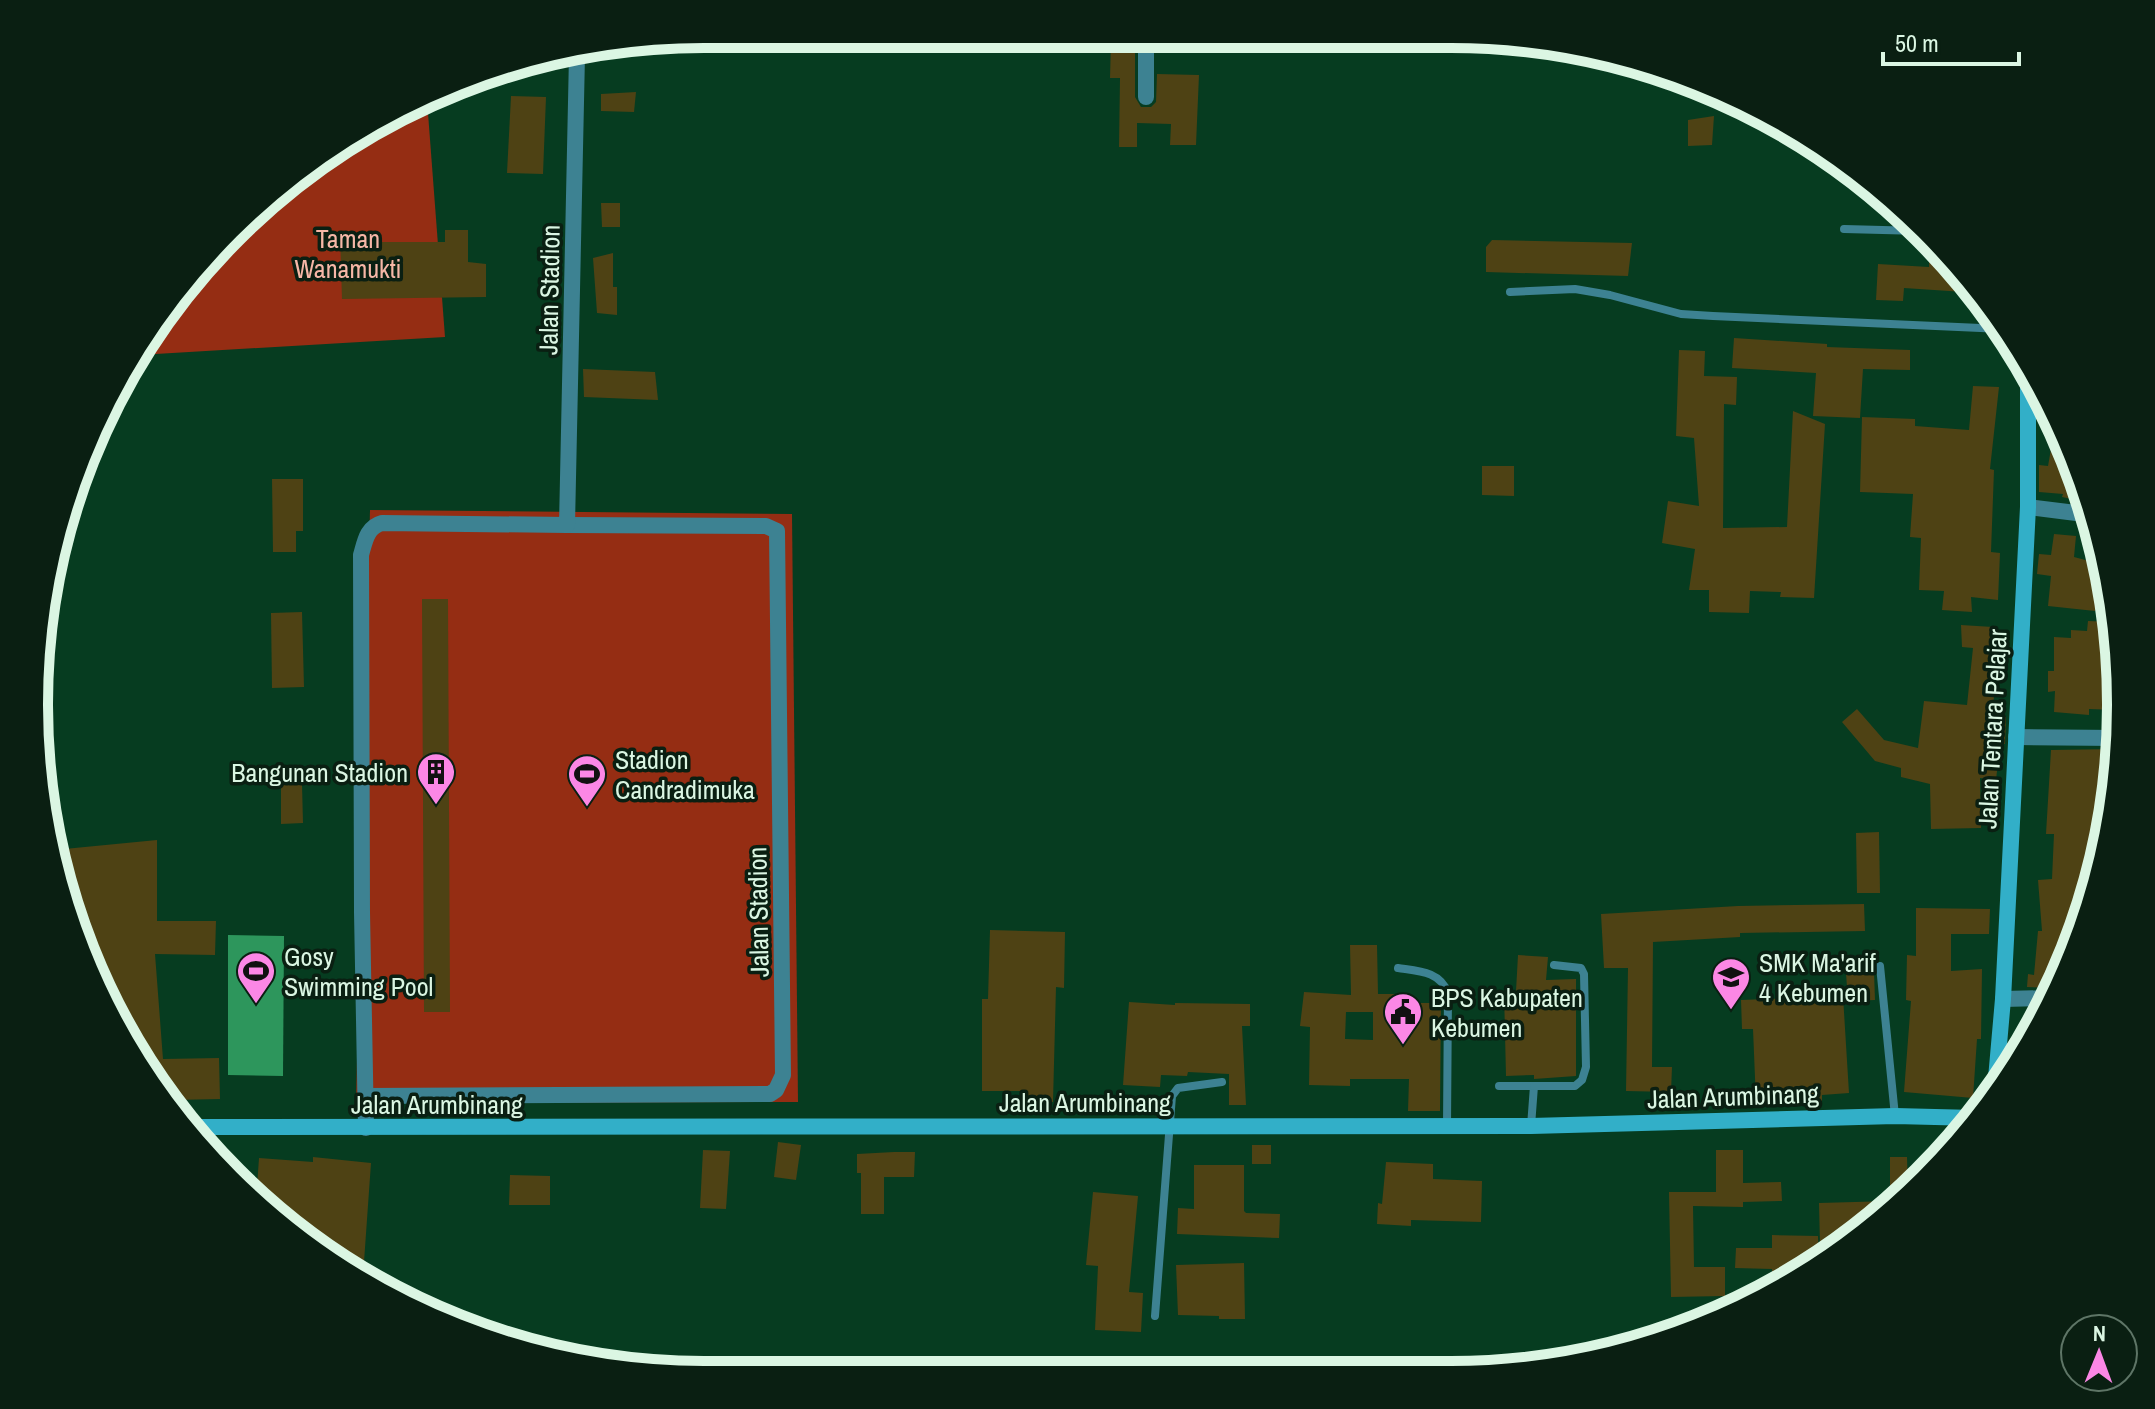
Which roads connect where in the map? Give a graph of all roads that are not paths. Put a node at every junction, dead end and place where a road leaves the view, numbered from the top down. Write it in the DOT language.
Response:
graph roads {
  1 [pos="1146,48"];
  2 [pos="577,61"];
  3 [pos="1146,97"];
  4 [pos="1844,229"];
  5 [pos="1905,231"];
  6 [pos="1510,292"];
  7 [pos="1988,328"];
  8 [pos="2028,393"];
  9 [pos="2028,507"];
  10 [pos="2078,513"];
  11 [pos="567,525"];
  12 [pos="2016,737"];
  13 [pos="2106,738"];
  14 [pos="1554,965"];
  15 [pos="1880,966"];
  16 [pos="1398,968"];
  17 [pos="2037,998"];
  18 [pos="2003,999"];
  19 [pos="1997,1067"];
  20 [pos="1222,1082"];
  21 [pos="1499,1086"];
  22 [pos="1534,1086"];
  23 [pos="365,1096"];
  24 [pos="1895,1116"];
  25 [pos="1960,1118"];
  26 [pos="1171,1126"];
  27 [pos="1447,1126"];
  28 [pos="1531,1126"];
  29 [pos="203,1127"];
  30 [pos="366,1128"];
  31 [pos="1155,1316"];
  1 -- 3 [label="street"];
  2 -- 11 [label="street, Jalan Stadion"];
  4 -- 5 [label="lane"];
  6 -- 7 [label="lane"];
  8 -- 9 [label="main road, Jalan Tentara Pelajar"];
  9 -- 10 [label="street"];
  9 -- 12 [label="main road, Jalan Tentara Pelajar"];
  11 -- 23 [label="street, Jalan Stadion"];
  11 -- 23 [label="street, Jalan Stadion"];
  12 -- 13 [label="street"];
  12 -- 18 [label="main road, Jalan Tentara Pelajar"];
  14 -- 22 [label="lane"];
  15 -- 24 [label="lane"];
  16 -- 27 [label="lane"];
  17 -- 18 [label="street"];
  18 -- 19 [label="main road, Jalan Tentara Pelajar"];
  20 -- 26 [label="lane"];
  21 -- 22 [label="lane"];
  22 -- 28 [label="lane"];
  23 -- 30 [label="street, Jalan Stadion"];
  24 -- 25 [label="main road, Jalan Arumbinang"];
  24 -- 28 [label="main road, Jalan Arumbinang"];
  26 -- 27 [label="main road, Jalan Arumbinang"];
  26 -- 30 [label="main road, Jalan Arumbinang"];
  26 -- 31 [label="lane"];
  27 -- 28 [label="main road, Jalan Arumbinang"];
  29 -- 30 [label="main road, Jalan Arumbinang"];
}
